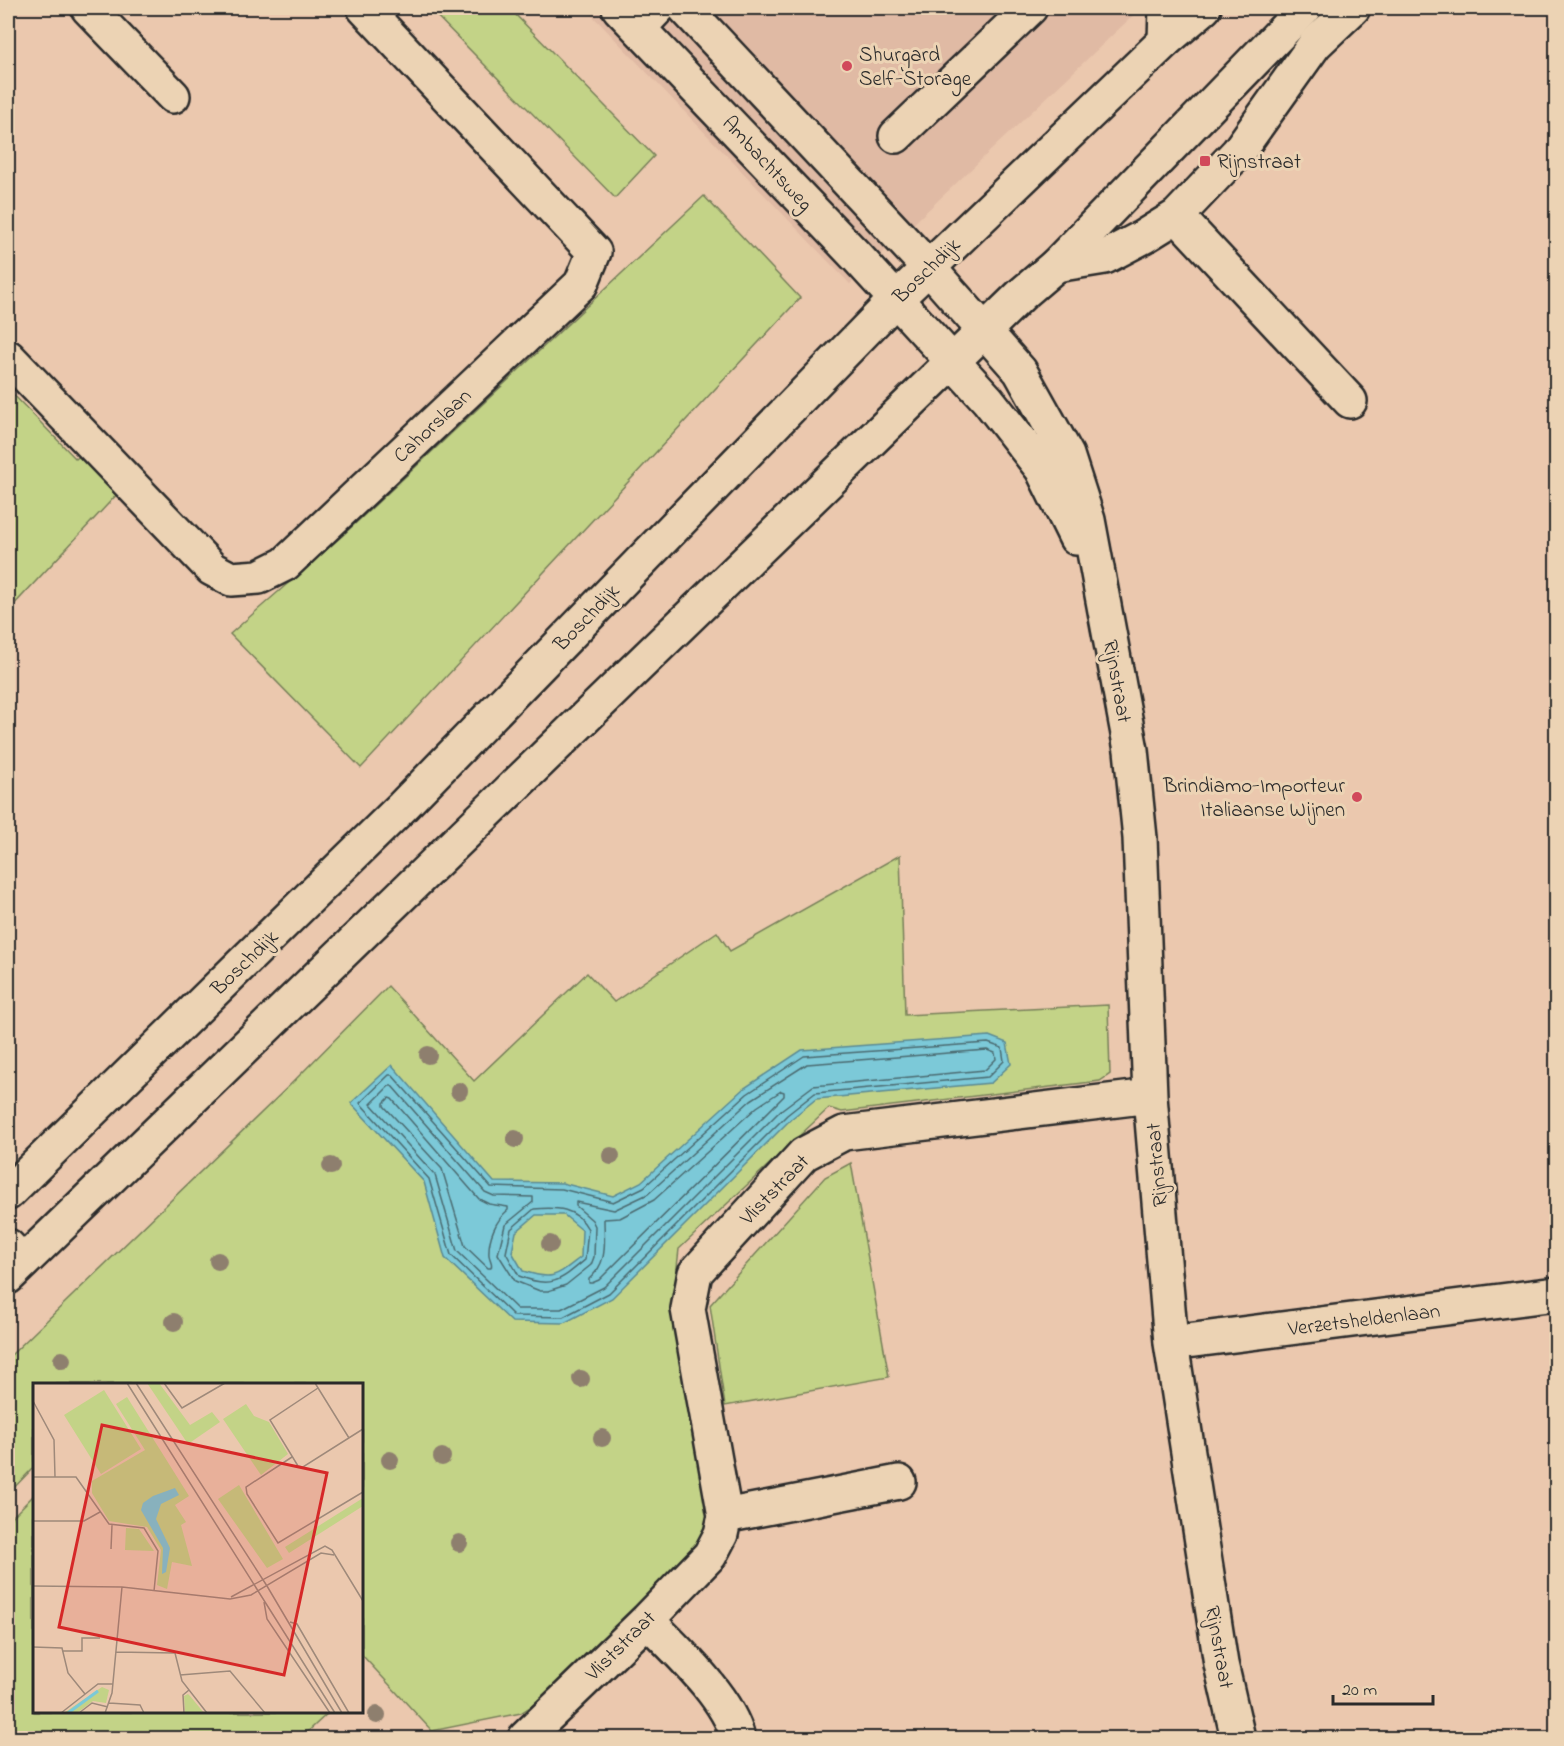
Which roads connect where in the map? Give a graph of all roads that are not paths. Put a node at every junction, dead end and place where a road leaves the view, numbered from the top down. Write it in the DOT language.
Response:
graph roads {
  1 [pos="88,8"];
  2 [pos="364,8"];
  3 [pos="685,8"];
  4 [pos="1030,8"];
  5 [pos="1166,8"];
  6 [pos="1204,8"];
  7 [pos="1305,8"];
  8 [pos="1353,8"];
  9 [pos="639,14"];
  10 [pos="1165,41"];
  11 [pos="173,96"];
  12 [pos="896,136"];
  13 [pos="1178,216"];
  14 [pos="1056,265"];
  15 [pos="928,267"];
  16 [pos="896,299"];
  17 [pos="985,331"];
  18 [pos="8,357"];
  19 [pos="953,362"];
  20 [pos="1350,401"];
  21 [pos="1102,589"];
  22 [pos="1149,1096"];
  23 [pos="8,1193"];
  24 [pos="13,1262"];
  25 [pos="1557,1294"];
  26 [pos="1171,1343"];
  27 [pos="900,1482"];
  28 [pos="725,1516"];
  29 [pos="647,1620"];
  30 [pos="525,1738"];
  31 [pos="738,1738"];
  32 [pos="1238,1738"];
  1 -- 11 [label="street"];
  2 -- 18 [label="street, Cahorslaan"];
  3 -- 15 [label="street"];
  4 -- 12 [label="street"];
  5 -- 10 [label="street"];
  6 -- 10 [label="street, Boschdijk"];
  7 -- 14 [label="street"];
  8 -- 13 [label="street"];
  9 -- 16 [label="street, Ambachtsweg"];
  10 -- 15 [label="street, Boschdijk"];
  13 -- 14 [label="street"];
  13 -- 20 [label="street"];
  14 -- 17 [label="street"];
  15 -- 16 [label="street, Boschdijk"];
  15 -- 17 [label="street, Rijnstraat"];
  16 -- 19 [label="street, Ambachtsweg"];
  16 -- 23 [label="street, Boschdijk"];
  17 -- 19 [label="street"];
  17 -- 21 [label="street, Rijnstraat"];
  19 -- 21 [label="street, Rijnstraat"];
  19 -- 24 [label="street"];
  21 -- 22 [label="street, Rijnstraat"];
  22 -- 26 [label="street, Rijnstraat"];
  22 -- 28 [label="street, Vliststraat"];
  25 -- 26 [label="street, Verzetsheldenlaan"];
  26 -- 32 [label="street, Rijnstraat"];
  27 -- 28 [label="street"];
  28 -- 29 [label="street, Vliststraat"];
  29 -- 30 [label="street, Vliststraat"];
  29 -- 31 [label="street"];
}
